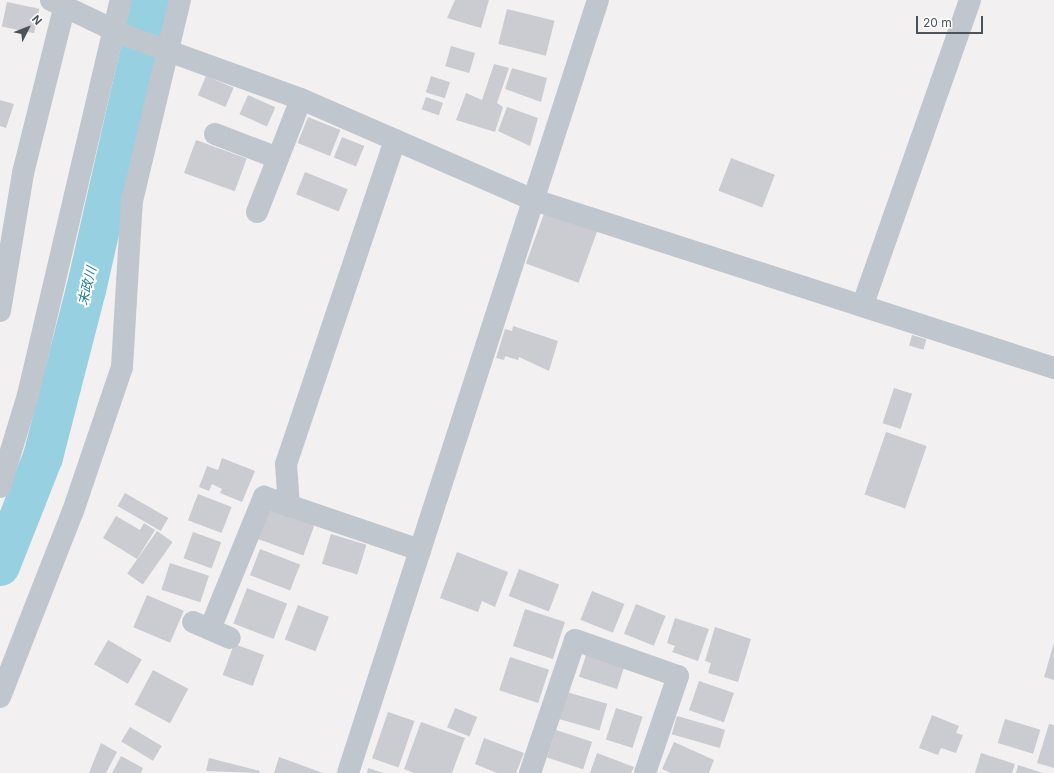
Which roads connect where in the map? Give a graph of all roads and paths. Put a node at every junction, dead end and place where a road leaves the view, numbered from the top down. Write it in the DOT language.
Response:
graph roads {
  1 [pos="121,0"];
  2 [pos="180,0"];
  3 [pos="598,0"];
  4 [pos="970,0"];
  5 [pos="53,3"];
  6 [pos="118,32"];
  7 [pos="162,46"];
  8 [pos="301,99"];
  9 [pos="215,134"];
  10 [pos="395,140"];
  11 [pos="278,158"];
  12 [pos="531,199"];
  13 [pos="257,212"];
  14 [pos="863,304"];
  15 [pos="0,311"];
  16 [pos="1054,368"];
  17 [pos="0,487"];
  18 [pos="289,506"];
  19 [pos="420,550"];
  20 [pos="230,638"];
  21 [pos="0,697"];
  22 [pos="348,773"];
  23 [pos="530,773"];
  24 [pos="645,773"];
  1 -- 6 [label="street"];
  2 -- 7 [label="street"];
  3 -- 12 [label="street"];
  4 -- 14 [label="street"];
  5 -- 6 [label="street"];
  5 -- 15 [label="street"];
  6 -- 7 [label="street"];
  6 -- 17 [label="street"];
  7 -- 8 [label="street"];
  7 -- 21 [label="street"];
  8 -- 10 [label="street"];
  8 -- 11 [label="street"];
  9 -- 11 [label="street"];
  10 -- 12 [label="street"];
  10 -- 18 [label="street"];
  11 -- 13 [label="street"];
  12 -- 14 [label="street"];
  12 -- 19 [label="street"];
  14 -- 16 [label="street"];
  18 -- 19 [label="street"];
  18 -- 20 [label="street"];
  19 -- 22 [label="street"];
  23 -- 24 [label="street"];
}
